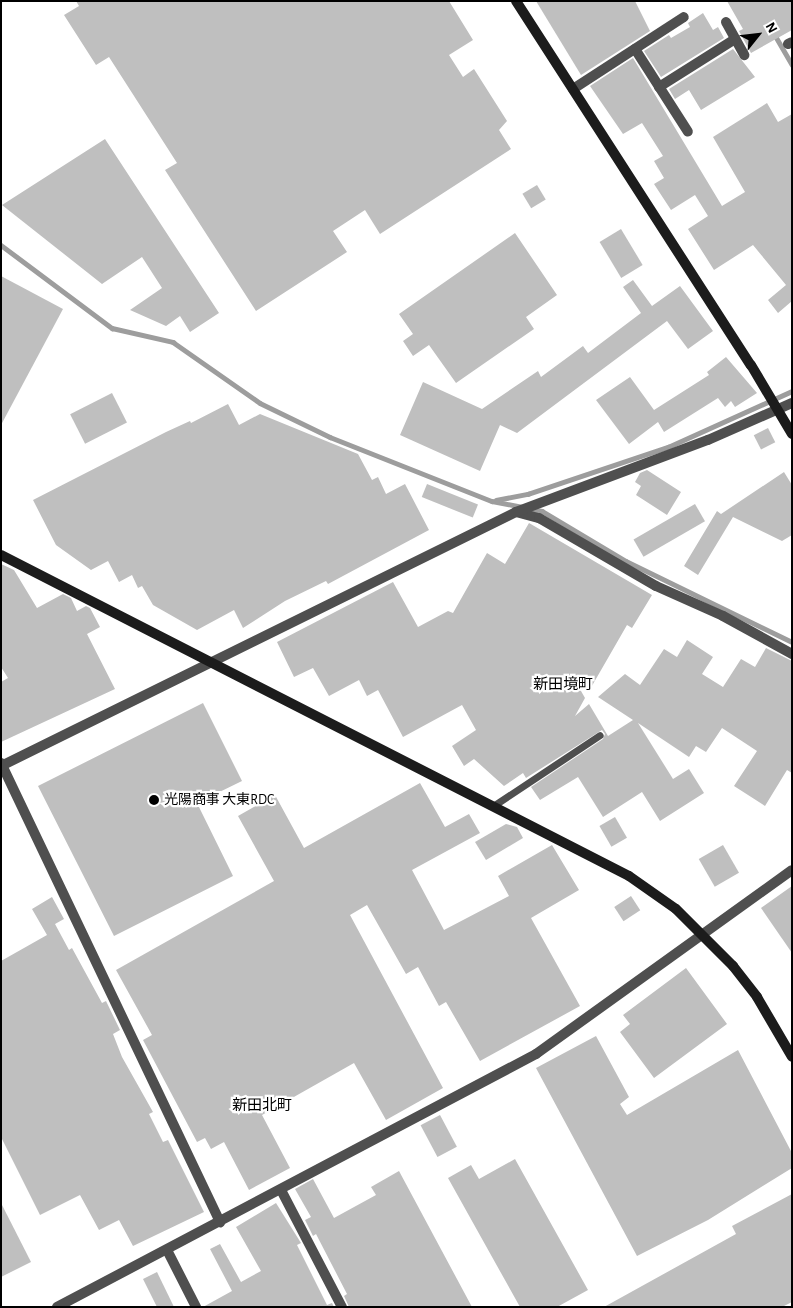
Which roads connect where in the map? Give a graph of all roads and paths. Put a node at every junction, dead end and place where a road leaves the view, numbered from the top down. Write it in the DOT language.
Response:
graph roads {
  1 [pos="516,1"];
  2 [pos="684,18"];
  3 [pos="726,22"];
  4 [pos="735,39"];
  5 [pos="635,49"];
  6 [pos="744,55"];
  7 [pos="659,87"];
  8 [pos="573,89"];
  9 [pos="688,132"];
  10 [pos="792,403"];
  11 [pos="778,410"];
  12 [pos="792,434"];
  13 [pos="516,512"];
  14 [pos="1,555"];
  15 [pos="792,654"];
  16 [pos="214,662"];
  17 [pos="600,735"];
  18 [pos="2,765"];
  19 [pos="493,806"];
  20 [pos="792,870"];
  21 [pos="702,934"];
  22 [pos="792,1057"];
  23 [pos="281,1190"];
  24 [pos="220,1222"];
  25 [pos="167,1250"];
  26 [pos="57,1307"];
  27 [pos="196,1307"];
  28 [pos="342,1307"];
  1 -- 8 [label="street"];
  2 -- 5 [label="street"];
  3 -- 4 [label="street"];
  4 -- 6 [label="street"];
  4 -- 7 [label="street"];
  5 -- 7 [label="street"];
  5 -- 8 [label="street"];
  7 -- 9 [label="street"];
  8 -- 11 [label="street"];
  10 -- 11 [label="street"];
  11 -- 12 [label="street"];
  11 -- 13 [label="street"];
  13 -- 15 [label="street"];
  13 -- 16 [label="street"];
  14 -- 16 [label="street"];
  16 -- 18 [label="street"];
  16 -- 19 [label="street"];
  17 -- 19 [label="lane"];
  18 -- 24 [label="street"];
  19 -- 21 [label="street"];
  20 -- 21 [label="street"];
  21 -- 22 [label="street"];
  21 -- 23 [label="street"];
  23 -- 24 [label="street"];
  23 -- 28 [label="street"];
  24 -- 25 [label="street"];
  25 -- 26 [label="street"];
  25 -- 27 [label="street"];
}
